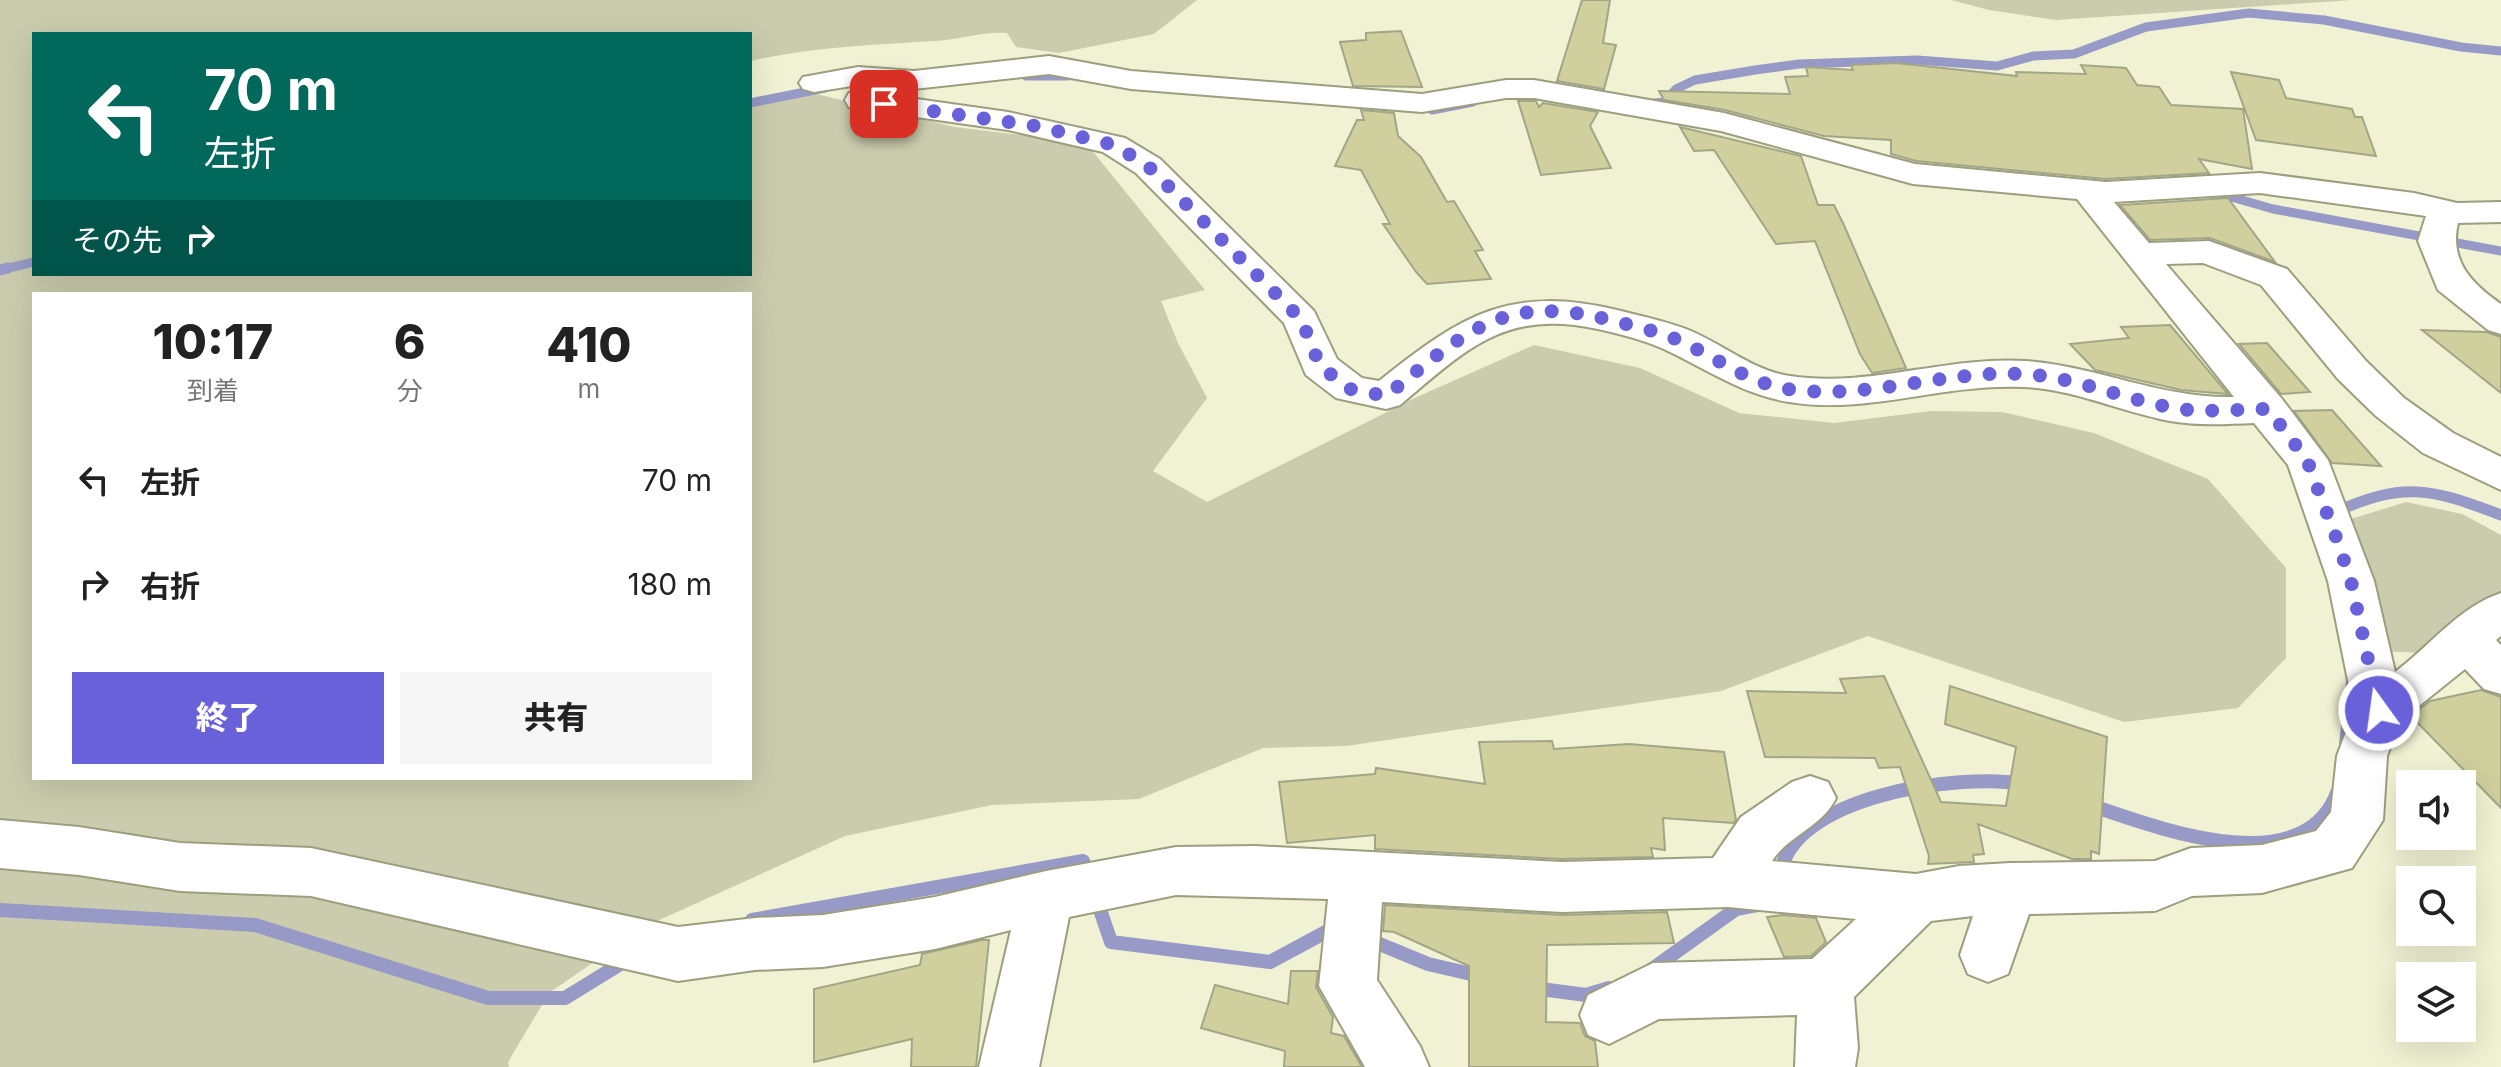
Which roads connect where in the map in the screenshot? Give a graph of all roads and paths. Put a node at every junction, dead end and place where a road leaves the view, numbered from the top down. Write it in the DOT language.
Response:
graph roads {
  1 [pos="2086,189"];
  2 [pos="2453,212"];
  3 [pos="2501,212"];
  4 [pos="2138,254"];
  5 [pos="2501,322"];
  6 [pos="2268,409"];
  7 [pos="2501,475"];
  8 [pos="2501,611"];
  9 [pos="2464,639"];
  10 [pos="2501,675"];
  11 [pos="2379,710"];
  12 [pos="1810,798"];
  13 [pos="0,844"];
  14 [pos="1357,875"];
  15 [pos="1728,882"];
  16 [pos="2010,888"];
  17 [pos="1046,896"];
  18 [pos="1916,899"];
  19 [pos="1988,955"];
  20 [pos="1824,986"];
  21 [pos="1609,1015"];
  22 [pos="1009,1067"];
  23 [pos="1399,1067"];
  24 [pos="1825,1067"];
  1 -- 2 [label="street"];
  1 -- 4 [label="street"];
  1 -- 6 [label="street"];
  2 -- 3 [label="street"];
  2 -- 5 [label="street"];
  4 -- 6 [label="street"];
  4 -- 7 [label="street"];
  6 -- 11 [label="street"];
  8 -- 9 [label="street"];
  9 -- 10 [label="street"];
  9 -- 11 [label="street"];
  11 -- 16 [label="street"];
  12 -- 15 [label="street"];
  13 -- 17 [label="street"];
  14 -- 15 [label="street"];
  14 -- 17 [label="street"];
  14 -- 23 [label="street"];
  15 -- 18 [label="street"];
  16 -- 18 [label="street"];
  16 -- 19 [label="street"];
  17 -- 22 [label="street"];
  18 -- 20 [label="street"];
  20 -- 21 [label="street"];
  20 -- 24 [label="street"];
}
